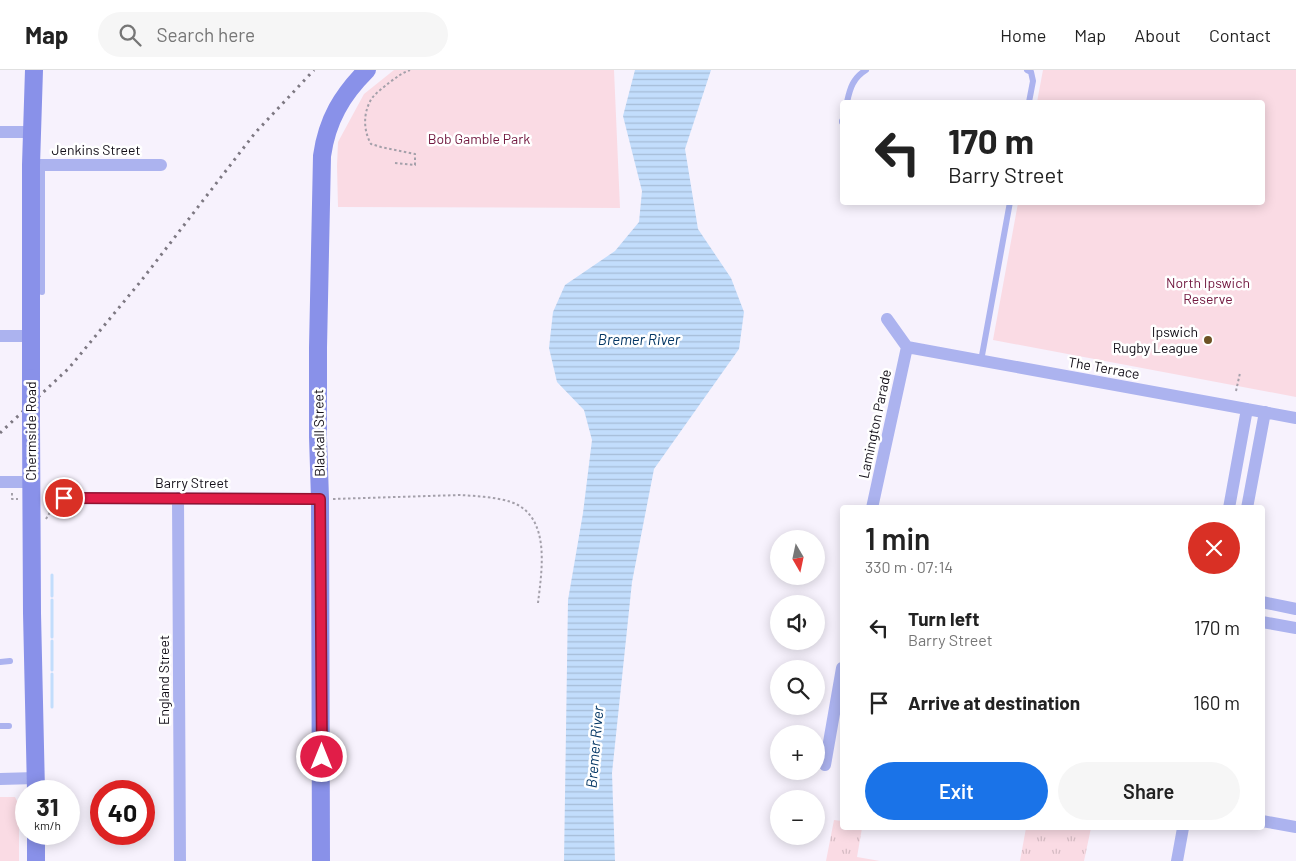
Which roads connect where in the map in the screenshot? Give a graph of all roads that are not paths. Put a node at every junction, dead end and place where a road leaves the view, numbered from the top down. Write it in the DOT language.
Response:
graph roads {
  1 [pos="34,70"];
  2 [pos="367,70"];
  3 [pos="866,70"];
  4 [pos="1027,70"];
  5 [pos="847,100"];
  6 [pos="1029,100"];
  7 [pos="0,132"];
  8 [pos="32,132"];
  9 [pos="37,165"];
  10 [pos="161,165"];
  11 [pos="1009,205"];
  12 [pos="42,292"];
  13 [pos="887,319"];
  14 [pos="0,336"];
  15 [pos="31,336"];
  16 [pos="907,347"];
  17 [pos="981,362"];
  18 [pos="1248,409"];
  19 [pos="1265,412"];
  20 [pos="1296,418"];
  21 [pos="1242,438"];
  22 [pos="1260,441"];
  23 [pos="0,482"];
  24 [pos="31,482"];
  25 [pos="64,498"];
  26 [pos="178,498"];
  27 [pos="320,499"];
  28 [pos="873,505"];
  29 [pos="1230,505"];
  30 [pos="1248,505"];
  31 [pos="1265,603"];
  32 [pos="1296,608"];
  33 [pos="1265,623"];
  34 [pos="1296,628"];
  35 [pos="0,662"];
  36 [pos="10,662"];
  37 [pos="840,693"];
  38 [pos="0,726"];
  39 [pos="9,726"];
  40 [pos="836,743"];
  41 [pos="825,765"];
  42 [pos="0,779"];
  43 [pos="36,780"];
  44 [pos="15,782"];
  45 [pos="1265,822"];
  46 [pos="1296,827"];
  47 [pos="1183,830"];
  48 [pos="36,845"];
  49 [pos="36,861"];
  50 [pos="180,861"];
  51 [pos="321,861"];
  52 [pos="1177,861"];
  1 -- 8 [label="street, Chermside Road"];
  2 -- 27 [label="street, Blackall Street"];
  3 -- 5 [label="lane"];
  4 -- 6 [label="lane"];
  7 -- 8 [label="street"];
  8 -- 9 [label="street, Chermside Road"];
  9 -- 10 [label="street, Jenkins Street"];
  9 -- 12 [label="lane"];
  9 -- 15 [label="street, Chermside Road"];
  11 -- 17 [label="lane"];
  13 -- 16 [label="street"];
  14 -- 15 [label="street"];
  15 -- 24 [label="street, Chermside Road, bridge"];
  16 -- 17 [label="street, The Terrace"];
  16 -- 28 [label="street, Lamington Parade"];
  17 -- 18 [label="street, The Terrace"];
  18 -- 19 [label="street, The Terrace"];
  18 -- 21 [label="street"];
  19 -- 20 [label="street, The Terrace"];
  19 -- 22 [label="street"];
  21 -- 22 [label="street"];
  21 -- 29 [label="street"];
  22 -- 30 [label="street"];
  23 -- 24 [label="street"];
  24 -- 43 [label="street, Chermside Road"];
  25 -- 26 [label="street, Barry Street"];
  26 -- 27 [label="street, Barry Street"];
  26 -- 50 [label="street, England Street"];
  27 -- 51 [label="street, Blackall Street"];
  31 -- 32 [label="street"];
  33 -- 34 [label="street"];
  35 -- 36 [label="lane"];
  37 -- 40 [label="street"];
  38 -- 39 [label="lane"];
  40 -- 41 [label="street"];
  42 -- 44 [label="street"];
  45 -- 46 [label="street"];
  47 -- 52 [label="street"];
  48 -- 49 [label="street"];
}
